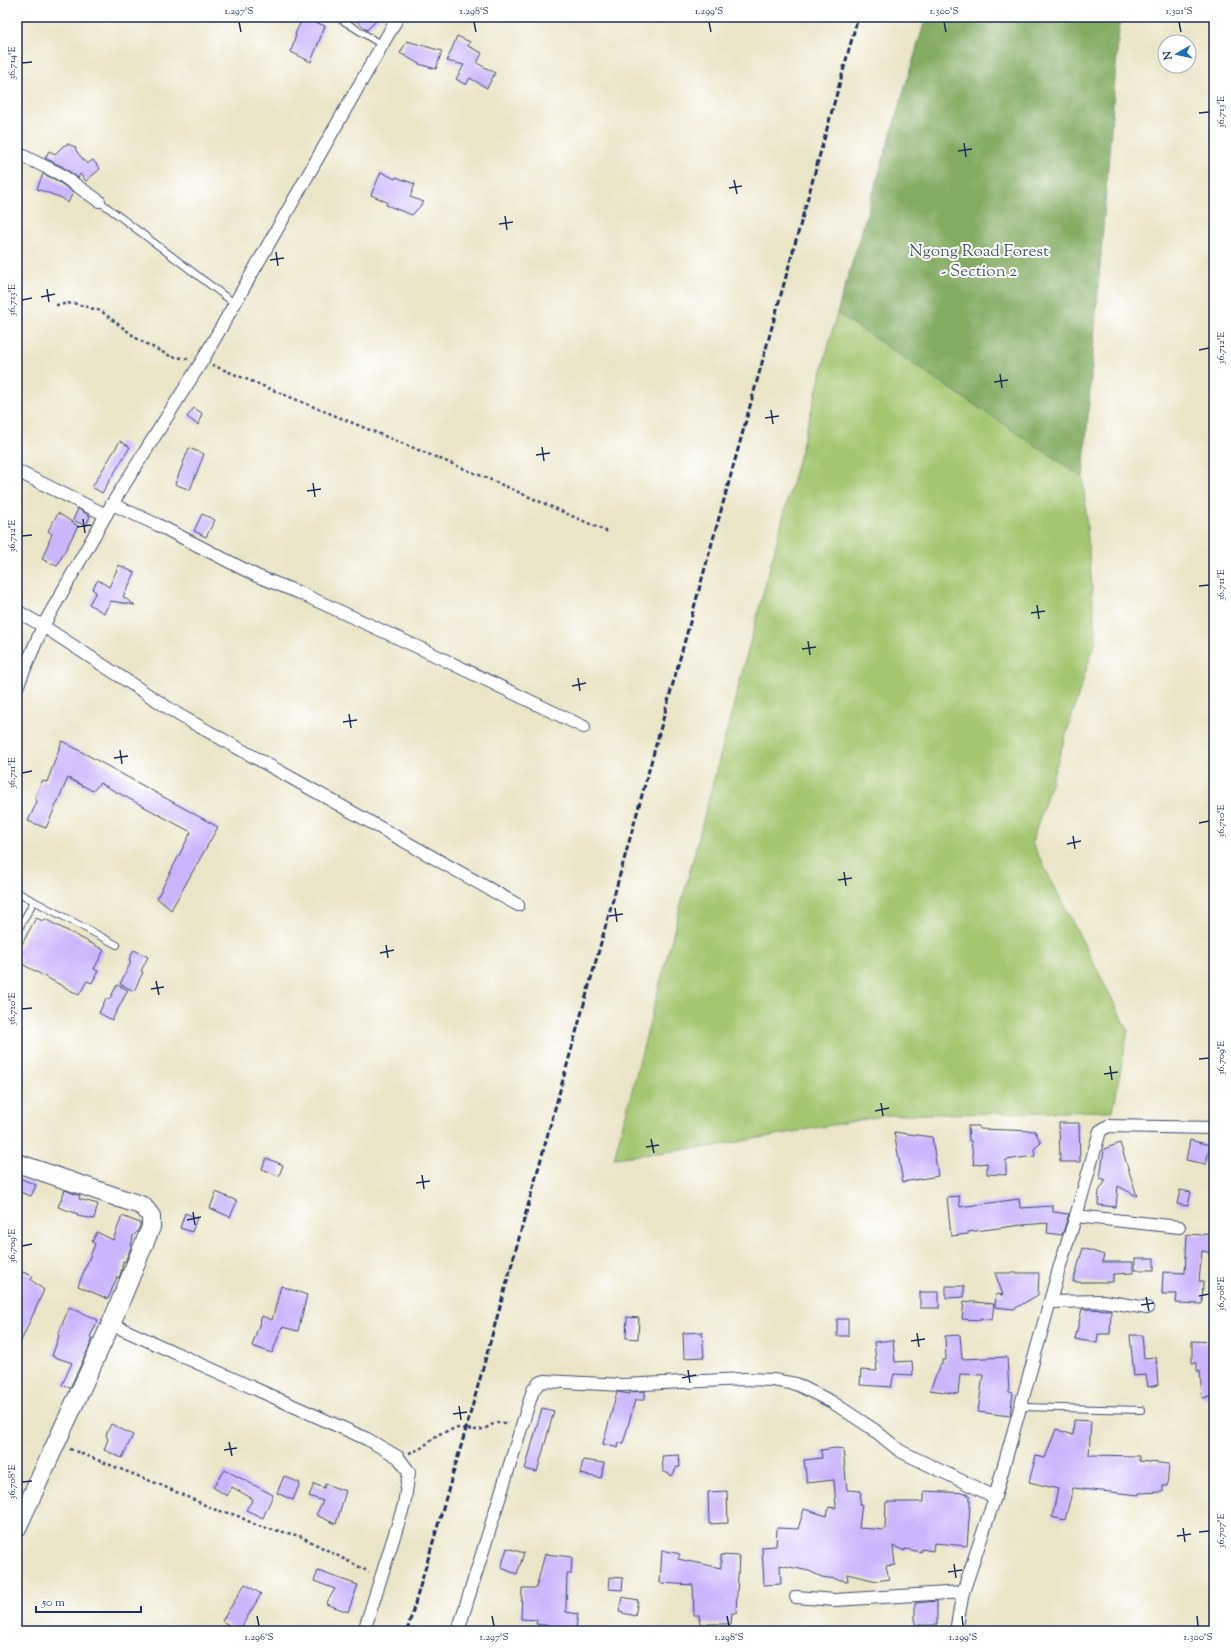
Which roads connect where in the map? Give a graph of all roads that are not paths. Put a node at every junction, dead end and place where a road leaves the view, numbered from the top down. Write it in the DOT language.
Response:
graph roads {
  1 [pos="338,17"];
  2 [pos="398,17"];
  3 [pos="382,45"];
  4 [pos="17,153"];
  5 [pos="99,201"];
  6 [pos="234,303"];
  7 [pos="17,471"];
  8 [pos="112,504"];
  9 [pos="106,515"];
  10 [pos="17,611"];
  11 [pos="43,626"];
  12 [pos="17,687"];
  13 [pos="584,727"];
  14 [pos="17,892"];
  15 [pos="34,901"];
  16 [pos="518,905"];
  17 [pos="17,932"];
  18 [pos="116,945"];
  19 [pos="1214,1128"];
  20 [pos="17,1163"];
  21 [pos="1076,1216"];
  22 [pos="1179,1227"];
  23 [pos="1050,1302"];
  24 [pos="1147,1308"];
  25 [pos="111,1324"];
  26 [pos="1021,1407"];
  27 [pos="1141,1410"];
  28 [pos="995,1497"];
  29 [pos="17,1528"];
  30 [pos="963,1592"];
  31 [pos="796,1597"];
  32 [pos="364,1631"];
  33 [pos="458,1631"];
  34 [pos="956,1631"];
  1 -- 3 [label="lane"];
  2 -- 3 [label="street"];
  3 -- 6 [label="street"];
  4 -- 5 [label="street"];
  5 -- 6 [label="lane"];
  6 -- 8 [label="street"];
  7 -- 9 [label="street"];
  8 -- 9 [label="street"];
  8 -- 13 [label="street"];
  9 -- 11 [label="street"];
  10 -- 11 [label="street"];
  11 -- 12 [label="street"];
  11 -- 16 [label="street"];
  14 -- 15 [label="lane"];
  15 -- 17 [label="lane"];
  15 -- 18 [label="lane"];
  19 -- 21 [label="street"];
  20 -- 25 [label="main road"];
  21 -- 22 [label="street"];
  21 -- 23 [label="street"];
  23 -- 24 [label="street"];
  23 -- 26 [label="street"];
  25 -- 29 [label="main road"];
  25 -- 32 [label="street"];
  26 -- 27 [label="lane"];
  26 -- 28 [label="street"];
  28 -- 30 [label="street"];
  28 -- 33 [label="street"];
  30 -- 31 [label="street"];
  30 -- 34 [label="street"];
}
